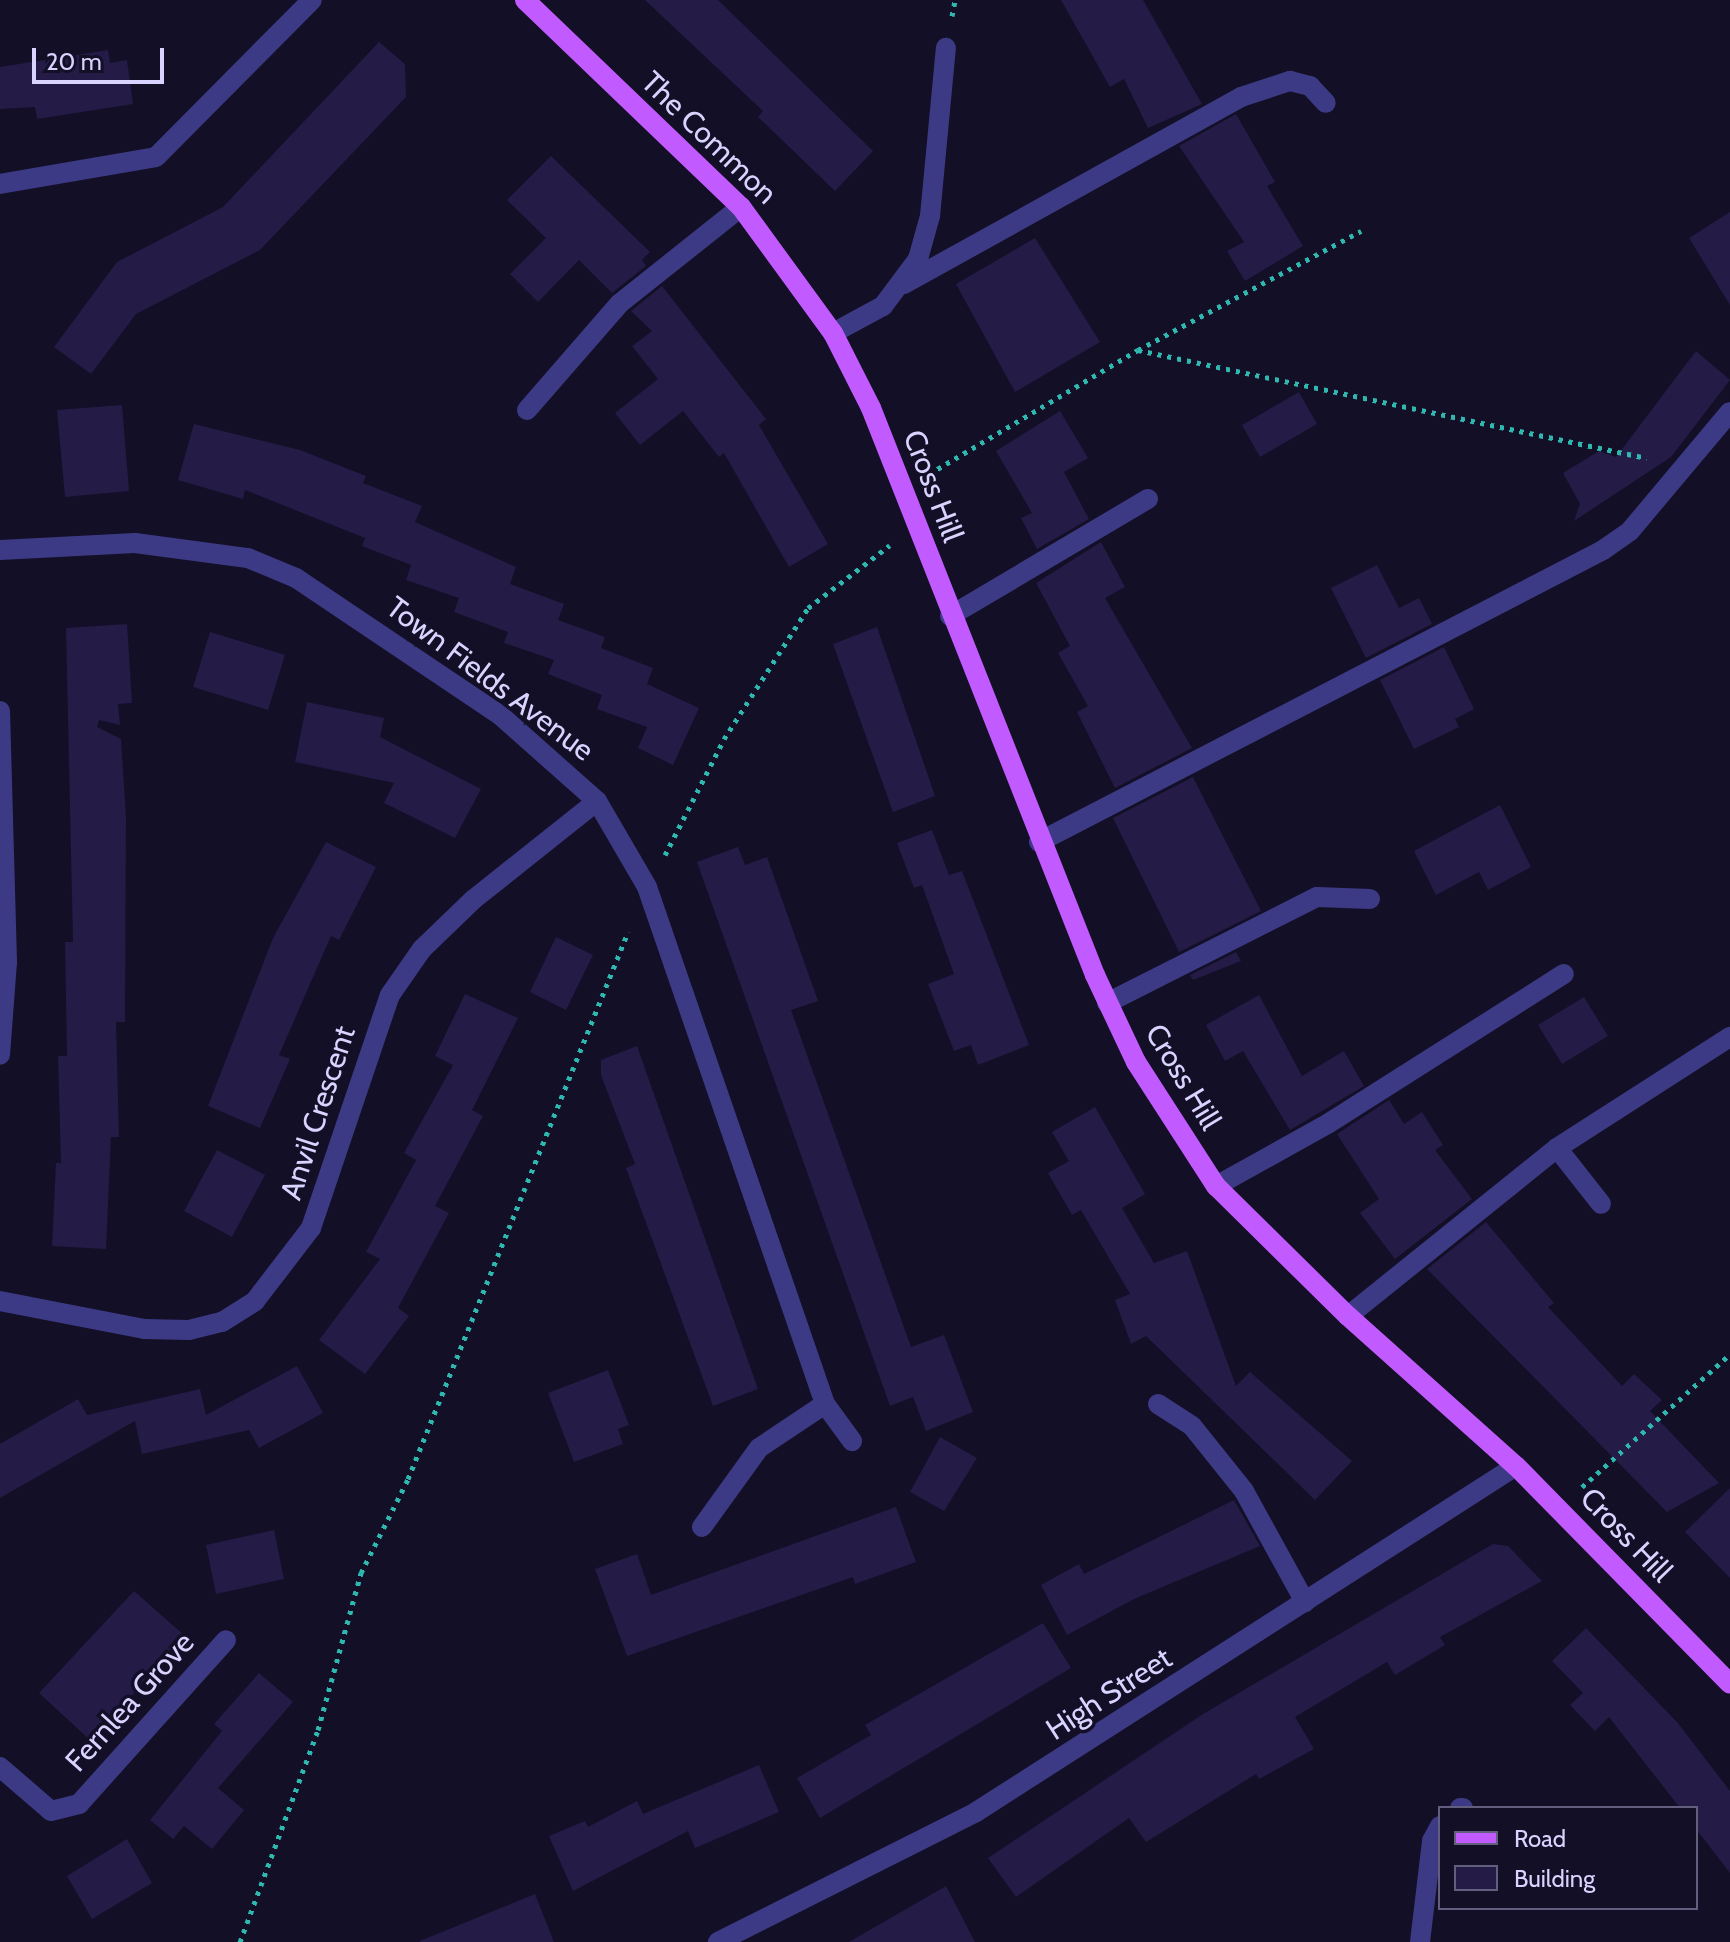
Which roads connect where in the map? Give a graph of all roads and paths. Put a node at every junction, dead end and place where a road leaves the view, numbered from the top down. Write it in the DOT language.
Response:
graph roads {
  1 [pos="312,0"];
  2 [pos="525,0"];
  3 [pos="946,48"];
  4 [pos="1326,103"];
  5 [pos="0,184"];
  6 [pos="741,207"];
  7 [pos="1361,231"];
  8 [pos="904,284"];
  9 [pos="833,333"];
  10 [pos="1138,350"];
  11 [pos="527,410"];
  12 [pos="1730,412"];
  13 [pos="1685,466"];
  14 [pos="904,489"];
  15 [pos="1148,499"];
  16 [pos="917,530"];
  17 [pos="0,550"];
  18 [pos="950,616"];
  19 [pos="0,711"];
  20 [pos="597,801"];
  21 [pos="1039,842"];
  22 [pos="647,887"];
  23 [pos="1370,899"];
  24 [pos="1564,974"];
  25 [pos="1107,1003"];
  26 [pos="1730,1037"];
  27 [pos="0,1055"];
  28 [pos="1557,1148"];
  29 [pos="1216,1186"];
  30 [pos="1601,1204"];
  31 [pos="0,1301"];
  32 [pos="1348,1316"];
  33 [pos="1730,1354"];
  34 [pos="825,1404"];
  35 [pos="1158,1404"];
  36 [pos="852,1441"];
  37 [pos="1516,1466"];
  38 [pos="1559,1509"];
  39 [pos="702,1527"];
  40 [pos="1305,1602"];
  41 [pos="226,1640"];
  42 [pos="1730,1684"];
  43 [pos="0,1767"];
  44 [pos="1438,1830"];
  45 [pos="240,1942"];
  46 [pos="718,1942"];
  47 [pos="1420,1942"];
  1 -- 5 [label="street"];
  2 -- 6 [label="main road, The Common"];
  3 -- 8 [label="street"];
  4 -- 8 [label="street"];
  6 -- 9 [label="main road, The Common"];
  6 -- 11 [label="street"];
  7 -- 10 [label="path"];
  8 -- 9 [label="street"];
  9 -- 14 [label="main road, Cross Hill"];
  10 -- 13 [label="path"];
  10 -- 14 [label="path"];
  12 -- 13 [label="street"];
  13 -- 21 [label="street"];
  14 -- 16 [label="main road, Cross Hill"];
  15 -- 18 [label="street"];
  16 -- 18 [label="main road, Cross Hill"];
  16 -- 22 [label="path"];
  17 -- 20 [label="street, Town Fields Avenue"];
  18 -- 21 [label="main road, Cross Hill"];
  19 -- 27 [label="street"];
  20 -- 22 [label="street, Town Fields Avenue"];
  20 -- 31 [label="street, Anvil Crescent"];
  21 -- 25 [label="main road, Cross Hill"];
  22 -- 34 [label="street, Town Fields Avenue"];
  22 -- 45 [label="path"];
  23 -- 25 [label="street"];
  24 -- 29 [label="street"];
  25 -- 29 [label="main road, Cross Hill"];
  26 -- 28 [label="street"];
  28 -- 30 [label="street"];
  28 -- 32 [label="street"];
  29 -- 32 [label="main road, Cross Hill"];
  32 -- 37 [label="main road, Cross Hill"];
  33 -- 38 [label="path"];
  34 -- 36 [label="street, Town Fields Avenue"];
  34 -- 39 [label="street"];
  35 -- 40 [label="street"];
  37 -- 38 [label="main road, Cross Hill"];
  37 -- 40 [label="street, High Street"];
  38 -- 42 [label="main road, Cross Hill"];
  40 -- 46 [label="street, High Street"];
  41 -- 43 [label="street, Fernlea Grove"];
  44 -- 47 [label="street"];
}
